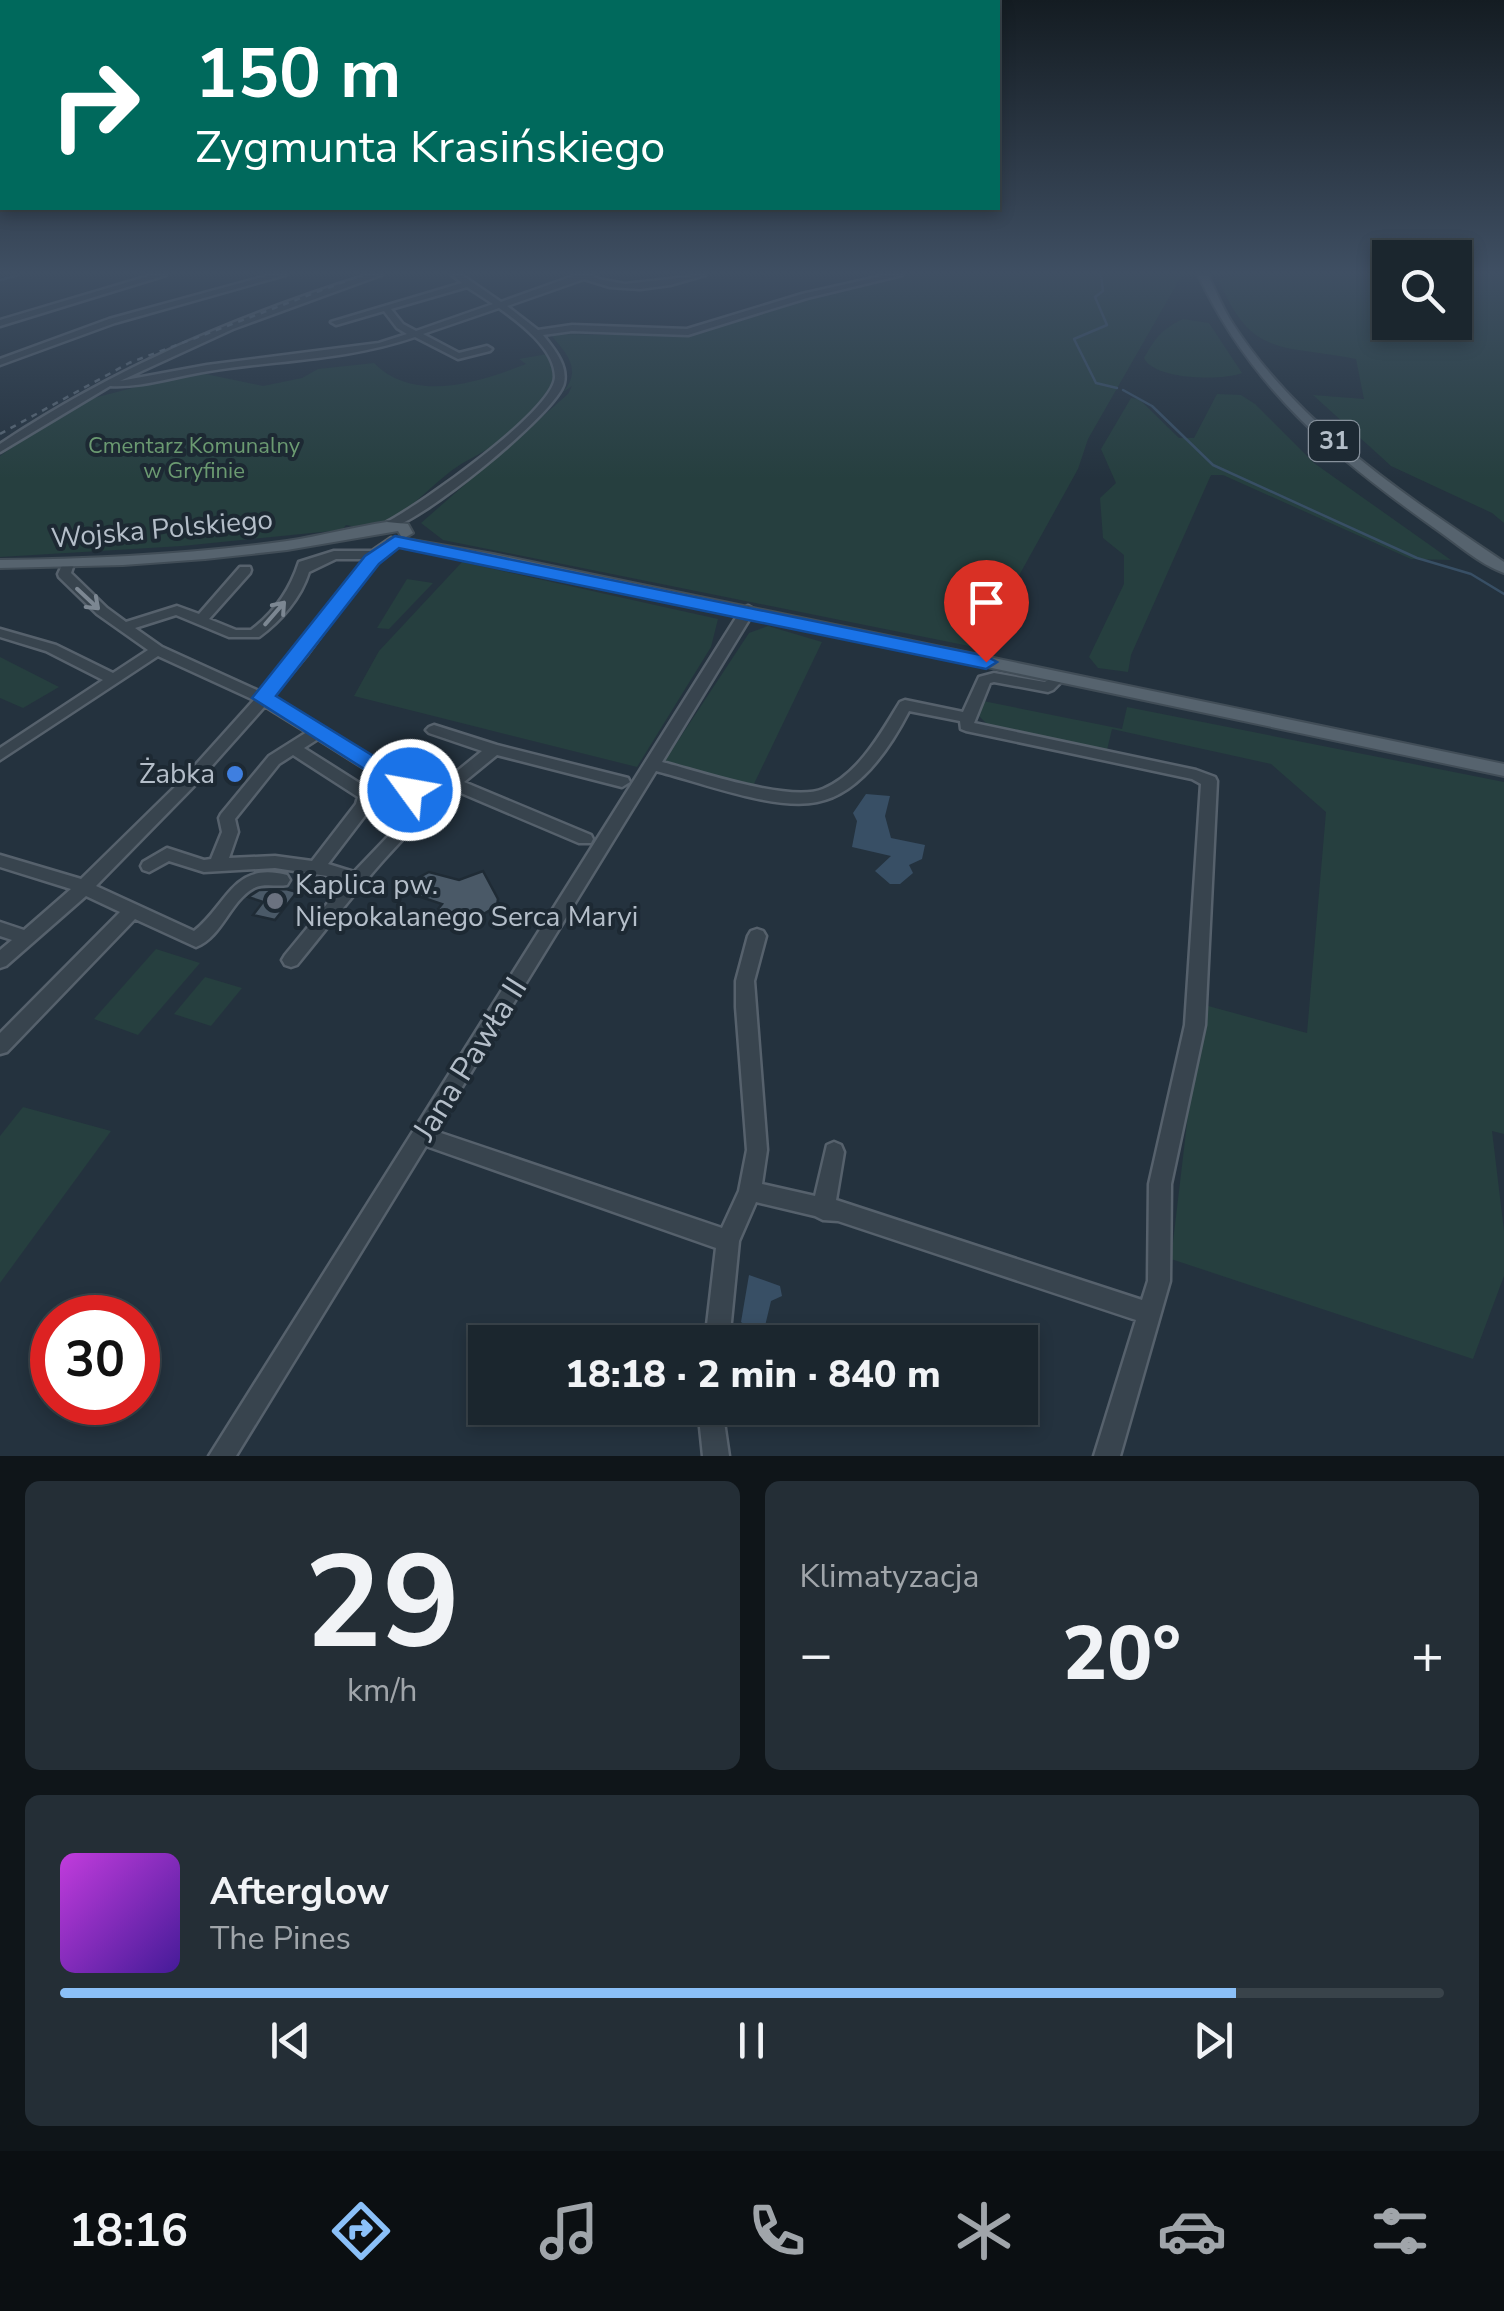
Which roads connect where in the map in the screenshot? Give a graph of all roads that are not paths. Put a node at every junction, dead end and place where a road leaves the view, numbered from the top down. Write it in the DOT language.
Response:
graph roads {
  1 [pos="52,343"];
  2 [pos="197,343"];
  3 [pos="390,343"];
  4 [pos="433,343"];
  5 [pos="541,343"];
  6 [pos="1242,343"];
  7 [pos="487,349"];
  8 [pos="0,362"];
  9 [pos="108,383"];
  10 [pos="0,449"];
  11 [pos="386,540"];
  12 [pos="0,564"];
  13 [pos="68,564"];
  14 [pos="1504,569"];
  15 [pos="245,570"];
  16 [pos="747,612"];
  17 [pos="201,620"];
  18 [pos="125,627"];
  19 [pos="0,633"];
  20 [pos="157,650"];
  21 [pos="1058,677"];
  22 [pos="112,680"];
  23 [pos="263,698"];
  24 [pos="967,722"];
  25 [pos="434,730"];
  26 [pos="318,732"];
  27 [pos="4,747"];
  28 [pos="293,748"];
  29 [pos="494,749"];
  30 [pos="651,764"];
  31 [pos="1504,770"];
  32 [pos="622,782"];
  33 [pos="454,784"];
  34 [pos="430,802"];
  35 [pos="585,839"];
  36 [pos="0,860"];
  37 [pos="149,866"];
  38 [pos="217,868"];
  39 [pos="316,868"];
  40 [pos="281,880"];
  41 [pos="356,880"];
  42 [pos="87,889"];
  43 [pos="133,910"];
  44 [pos="0,929"];
  45 [pos="757,936"];
  46 [pos="28,938"];
  47 [pos="0,960"];
  48 [pos="291,960"];
  49 [pos="0,1046"];
  50 [pos="423,1136"];
  51 [pos="834,1152"];
  52 [pos="750,1192"];
  53 [pos="823,1210"];
  54 [pos="728,1241"];
  55 [pos="1148,1314"];
  56 [pos="719,1325"];
  57 [pos="712,1425"];
  58 [pos="222,1456"];
  59 [pos="716,1456"];
  60 [pos="1107,1456"];
  1 -- 8 [label="street"];
  2 -- 9 [label="street"];
  3 -- 9 [label="street"];
  4 -- 7 [label="street"];
  5 -- 11 [label="street"];
  6 -- 14 [label="main road, 31"];
  9 -- 10 [label="street"];
  11 -- 13 [label="main road, Wojska Polskiego"];
  11 -- 16 [label="main road, Wojska Polskiego"];
  17 -- 11 [label="street, one-way"];
  11 -- 23 [label="street"];
  12 -- 13 [label="main road, Wojska Polskiego"];
  13 -- 18 [label="street, one-way"];
  15 -- 17 [label="street"];
  16 -- 21 [label="main road, Wojska Polskiego"];
  16 -- 30 [label="street, Jana Pawła II"];
  17 -- 18 [label="street"];
  18 -- 20 [label="street"];
  19 -- 22 [label="street"];
  20 -- 22 [label="street"];
  20 -- 23 [label="street"];
  21 -- 24 [label="street"];
  21 -- 31 [label="main road, Wojska Polskiego"];
  22 -- 27 [label="street"];
  23 -- 26 [label="street"];
  23 -- 42 [label="street"];
  24 -- 30 [label="street"];
  24 -- 55 [label="street"];
  25 -- 29 [label="street"];
  26 -- 28 [label="street"];
  26 -- 34 [label="street"];
  28 -- 38 [label="street"];
  28 -- 39 [label="street"];
  29 -- 32 [label="street"];
  29 -- 33 [label="street"];
  30 -- 50 [label="street, Jana Pawła II"];
  33 -- 34 [label="street"];
  33 -- 35 [label="street"];
  34 -- 41 [label="street"];
  36 -- 42 [label="street"];
  37 -- 38 [label="street"];
  38 -- 39 [label="street"];
  39 -- 41 [label="street"];
  40 -- 43 [label="street"];
  41 -- 48 [label="street"];
  42 -- 43 [label="street"];
  42 -- 46 [label="street"];
  43 -- 49 [label="street"];
  44 -- 46 [label="street"];
  45 -- 52 [label="street"];
  46 -- 47 [label="street"];
  50 -- 54 [label="street"];
  50 -- 58 [label="street, Jana Pawła II"];
  51 -- 53 [label="street"];
  52 -- 53 [label="street"];
  52 -- 54 [label="street"];
  53 -- 55 [label="street"];
  54 -- 56 [label="street"];
  55 -- 60 [label="street"];
  57 -- 59 [label="street"];
}
